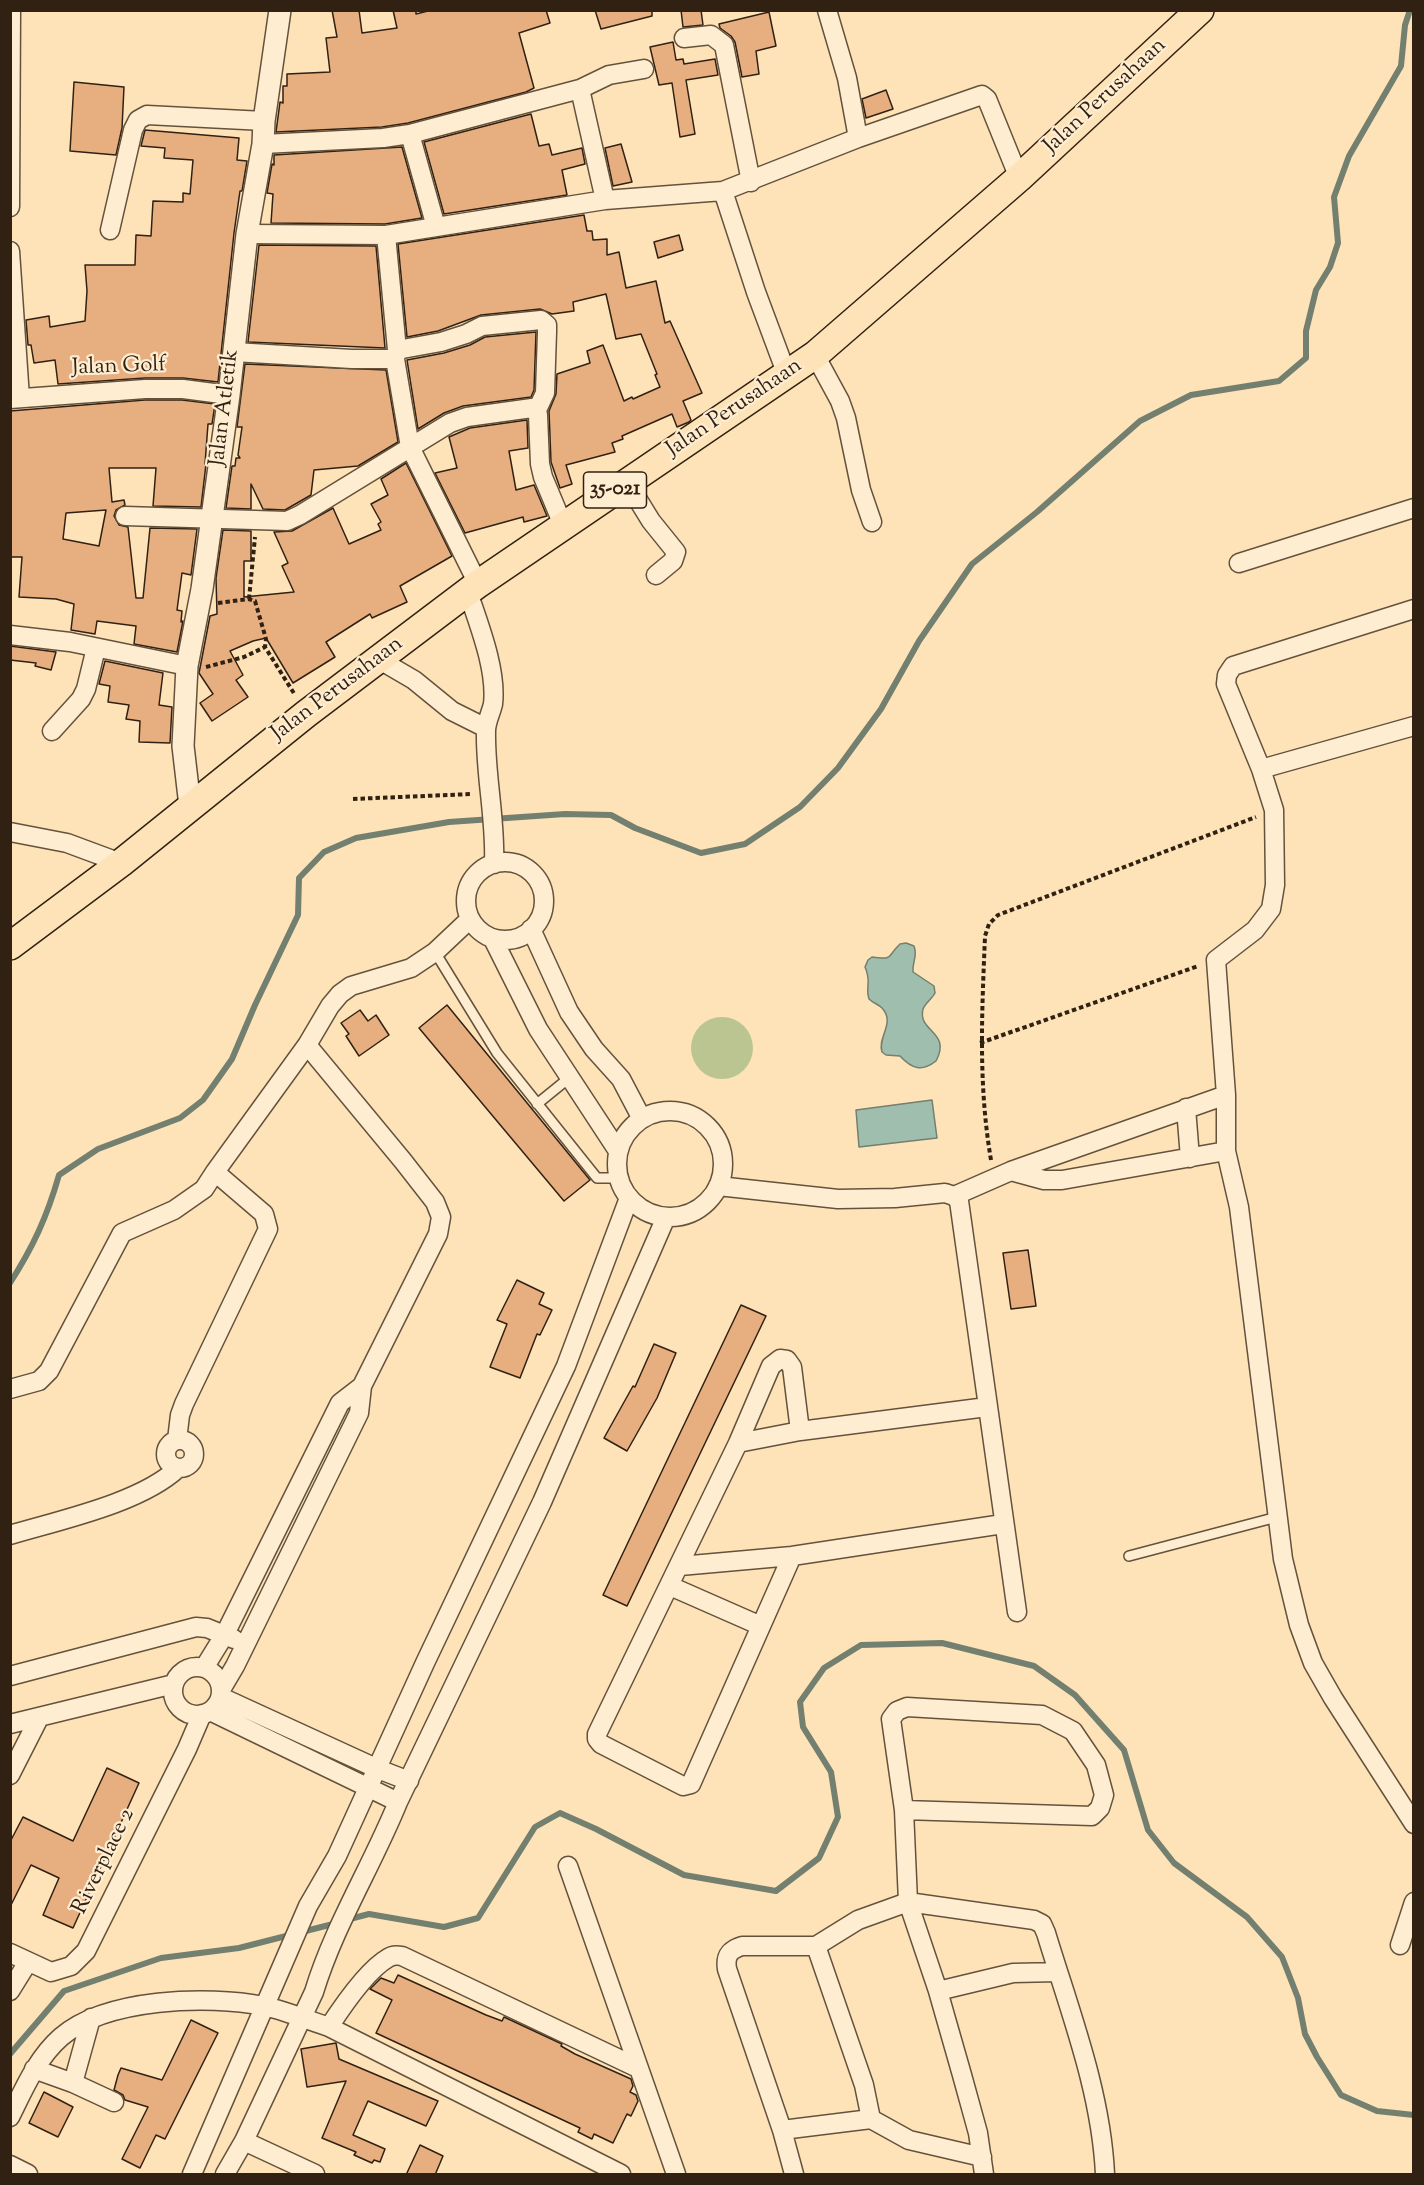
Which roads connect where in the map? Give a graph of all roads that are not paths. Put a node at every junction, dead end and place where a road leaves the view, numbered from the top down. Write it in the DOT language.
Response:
graph roads {
  1 [pos="11,10"];
  2 [pos="280,10"];
  3 [pos="827,10"];
  4 [pos="1200,10"];
  5 [pos="684,38"];
  6 [pos="644,69"];
  7 [pos="580,89"];
  8 [pos="264,121"];
  9 [pos="410,134"];
  10 [pos="858,138"];
  11 [pos="263,144"];
  12 [pos="1019,178"];
  13 [pos="751,182"];
  14 [pos="723,191"];
  15 [pos="605,200"];
  16 [pos="10,207"];
  17 [pos="436,227"];
  18 [pos="110,230"];
  19 [pos="248,234"];
  20 [pos="386,236"];
  21 [pos="10,251"];
  22 [pos="234,352"];
  23 [pos="396,355"];
  24 [pos="815,355"];
  25 [pos="787,375"];
  26 [pos="229,394"];
  27 [pos="15,398"];
  28 [pos="537,410"];
  29 [pos="410,447"];
  30 [pos="627,482"];
  31 [pos="1413,508"];
  32 [pos="125,516"];
  33 [pos="212,517"];
  34 [pos="872,522"];
  35 [pos="563,525"];
  36 [pos="1239,563"];
  37 [pos="656,575"];
  38 [pos="473,588"];
  39 [pos="1413,609"];
  40 [pos="10,635"];
  41 [pos="96,648"];
  42 [pos="378,659"];
  43 [pos="187,669"];
  44 [pos="1413,726"];
  45 [pos="486,728"];
  46 [pos="52,731"];
  47 [pos="1262,769"];
  48 [pos="190,806"];
  49 [pos="10,832"];
  50 [pos="121,863"];
  51 [pos="494,864"];
  52 [pos="470,919"];
  53 [pos="531,929"];
  54 [pos="493,939"];
  55 [pos="10,946"];
  56 [pos="435,952"];
  57 [pos="306,1045"];
  58 [pos="569,1078"];
  59 [pos="1226,1095"];
  60 [pos="537,1104"];
  61 [pos="1186,1108"];
  62 [pos="642,1119"];
  63 [pos="618,1151"];
  64 [pos="1226,1151"];
  65 [pos="1190,1158"];
  66 [pos="1011,1171"];
  67 [pos="214,1172"];
  68 [pos="619,1178"];
  69 [pos="718,1186"];
  70 [pos="954,1196"];
  71 [pos="629,1198"];
  72 [pos="666,1217"];
  73 [pos="362,1386"];
  74 [pos="10,1389"];
  75 [pos="987,1407"];
  76 [pos="800,1431"];
  77 [pos="738,1443"];
  78 [pos="1277,1517"];
  79 [pos="1003,1524"];
  80 [pos="10,1535"];
  81 [pos="792,1556"];
  82 [pos="1129,1556"];
  83 [pos="680,1566"];
  84 [pos="670,1586"];
  85 [pos="1017,1612"];
  86 [pos="761,1626"];
  87 [pos="225,1634"];
  88 [pos="245,1645"];
  89 [pos="204,1668"];
  90 [pos="10,1676"];
  91 [pos="174,1684"];
  92 [pos="214,1703"];
  93 [pos="39,1718"];
  94 [pos="10,1724"];
  95 [pos="378,1769"];
  96 [pos="10,1775"];
  97 [pos="409,1781"];
  98 [pos="369,1789"];
  99 [pos="398,1802"];
  100 [pos="904,1810"];
  101 [pos="1413,1824"];
  102 [pos="568,1866"];
  103 [pos="908,1902"];
  104 [pos="1413,1902"];
  105 [pos="1400,1945"];
  106 [pos="816,1946"];
  107 [pos="10,1953"];
  108 [pos="28,1962"];
  109 [pos="1058,1972"];
  110 [pos="10,1991"];
  111 [pos="938,1991"];
  112 [pos="264,2006"];
  113 [pos="302,2018"];
  114 [pos="91,2019"];
  115 [pos="329,2027"];
  116 [pos="638,2068"];
  117 [pos="34,2069"];
  118 [pos="73,2083"];
  119 [pos="114,2102"];
  120 [pos="10,2117"];
  121 [pos="872,2119"];
  122 [pos="782,2130"];
  123 [pos="244,2141"];
  124 [pos="10,2165"];
  125 [pos="983,2166"];
  126 [pos="28,2175"];
  127 [pos="192,2175"];
  128 [pos="225,2175"];
  129 [pos="315,2175"];
  130 [pos="621,2175"];
  131 [pos="676,2175"];
  132 [pos="794,2175"];
  133 [pos="1105,2175"];
  1 -- 16 [label="street"];
  2 -- 8 [label="street, Jalan Atletik"];
  3 -- 10 [label="street"];
  4 -- 12 [label="main road, Jalan Perusahaan / 35-021"];
  5 -- 13 [label="street"];
  6 -- 7 [label="street"];
  7 -- 9 [label="street"];
  7 -- 15 [label="street"];
  8 -- 11 [label="street, Jalan Atletik"];
  8 -- 18 [label="street"];
  9 -- 11 [label="street"];
  9 -- 17 [label="street"];
  10 -- 12 [label="street"];
  10 -- 13 [label="street"];
  11 -- 19 [label="street, Jalan Atletik"];
  12 -- 24 [label="main road, Jalan Perusahaan / 35-021"];
  13 -- 14 [label="street"];
  14 -- 15 [label="street"];
  14 -- 25 [label="street"];
  15 -- 17 [label="street"];
  17 -- 20 [label="street"];
  19 -- 20 [label="street"];
  19 -- 22 [label="street, Jalan Atletik"];
  20 -- 23 [label="street"];
  21 -- 27 [label="street"];
  22 -- 23 [label="street"];
  22 -- 26 [label="street, Jalan Atletik"];
  23 -- 28 [label="street"];
  23 -- 29 [label="street"];
  24 -- 25 [label="main road, Jalan Perusahaan / 35-021"];
  24 -- 34 [label="street"];
  25 -- 30 [label="main road, Jalan Perusahaan / 35-021"];
  26 -- 27 [label="street, Jalan Golf"];
  26 -- 33 [label="street, Jalan Atletik"];
  28 -- 29 [label="street"];
  28 -- 35 [label="street"];
  29 -- 33 [label="street"];
  29 -- 38 [label="street"];
  30 -- 35 [label="main road, Jalan Perusahaan / 35-021"];
  30 -- 37 [label="street"];
  31 -- 36 [label="street"];
  32 -- 33 [label="street"];
  33 -- 43 [label="street, Jalan Atletik"];
  35 -- 38 [label="main road, Jalan Perusahaan / 35-021"];
  38 -- 42 [label="main road, Jalan Perusahaan / 35-021"];
  38 -- 45 [label="street"];
  39 -- 47 [label="street"];
  40 -- 41 [label="street"];
  41 -- 43 [label="street"];
  41 -- 46 [label="street"];
  42 -- 45 [label="street"];
  42 -- 48 [label="main road, Jalan Perusahaan / 35-021"];
  43 -- 48 [label="street, Jalan Atletik"];
  44 -- 47 [label="street"];
  45 -- 51 [label="street"];
  47 -- 59 [label="street"];
  48 -- 50 [label="main road, Jalan Perusahaan / 35-021"];
  49 -- 50 [label="street"];
  50 -- 55 [label="main road, Jalan Perusahaan / 35-021"];
  51 -- 52 [label="street"];
  51 -- 53 [label="street"];
  52 -- 54 [label="street"];
  52 -- 56 [label="street"];
  53 -- 54 [label="street"];
  53 -- 62 [label="street"];
  54 -- 58 [label="street"];
  56 -- 57 [label="street"];
  56 -- 60 [label="lane"];
  57 -- 67 [label="street"];
  57 -- 73 [label="street"];
  58 -- 60 [label="lane"];
  58 -- 63 [label="street"];
  59 -- 61 [label="street"];
  59 -- 64 [label="street"];
  60 -- 68 [label="lane"];
  61 -- 65 [label="street"];
  61 -- 66 [label="street"];
  62 -- 63 [label="street"];
  62 -- 69 [label="street"];
  63 -- 68 [label="street"];
  64 -- 65 [label="street"];
  64 -- 78 [label="street"];
  65 -- 66 [label="street"];
  66 -- 70 [label="street"];
  67 -- 74 [label="street"];
  67 -- 80 [label="street"];
  68 -- 71 [label="street"];
  69 -- 70 [label="street"];
  69 -- 72 [label="street"];
  70 -- 75 [label="street"];
  71 -- 72 [label="street"];
  71 -- 95 [label="street"];
  72 -- 97 [label="street"];
  73 -- 87 [label="street"];
  73 -- 88 [label="street"];
  75 -- 76 [label="street"];
  75 -- 79 [label="street"];
  76 -- 77 [label="street"];
  76 -- 77 [label="street"];
  77 -- 83 [label="street"];
  78 -- 82 [label="lane"];
  78 -- 101 [label="street"];
  79 -- 81 [label="street"];
  79 -- 85 [label="street"];
  81 -- 83 [label="street"];
  81 -- 86 [label="street"];
  83 -- 84 [label="street"];
  84 -- 86 [label="street"];
  84 -- 86 [label="street"];
  87 -- 88 [label="street"];
  87 -- 89 [label="street"];
  87 -- 90 [label="street"];
  88 -- 92 [label="street"];
  89 -- 91 [label="street"];
  89 -- 92 [label="street"];
  91 -- 92 [label="street"];
  91 -- 93 [label="street"];
  92 -- 95 [label="street"];
  92 -- 98 [label="street"];
  92 -- 108 [label="street, Riverplace 2"];
  93 -- 94 [label="street"];
  93 -- 96 [label="street"];
  95 -- 97 [label="street"];
  95 -- 98 [label="street"];
  97 -- 99 [label="street"];
  98 -- 99 [label="street"];
  98 -- 112 [label="street"];
  99 -- 113 [label="street"];
  100 -- 100 [label="street"];
  100 -- 103 [label="street"];
  102 -- 116 [label="street"];
  103 -- 106 [label="street"];
  103 -- 109 [label="street"];
  103 -- 111 [label="street"];
  104 -- 105 [label="street"];
  106 -- 121 [label="street"];
  106 -- 122 [label="street"];
  107 -- 108 [label="street, Riverplace 2"];
  108 -- 110 [label="street"];
  109 -- 111 [label="street"];
  109 -- 133 [label="street"];
  111 -- 125 [label="street"];
  112 -- 113 [label="street"];
  112 -- 114 [label="street"];
  112 -- 127 [label="street"];
  113 -- 115 [label="street"];
  113 -- 123 [label="street"];
  114 -- 117 [label="street"];
  114 -- 118 [label="street"];
  115 -- 116 [label="street"];
  115 -- 130 [label="street"];
  116 -- 131 [label="street"];
  117 -- 118 [label="street"];
  117 -- 120 [label="street"];
  118 -- 119 [label="street"];
  121 -- 122 [label="street"];
  121 -- 125 [label="street"];
  122 -- 132 [label="street"];
  123 -- 128 [label="street"];
  123 -- 129 [label="street"];
  124 -- 126 [label="street"];
}
